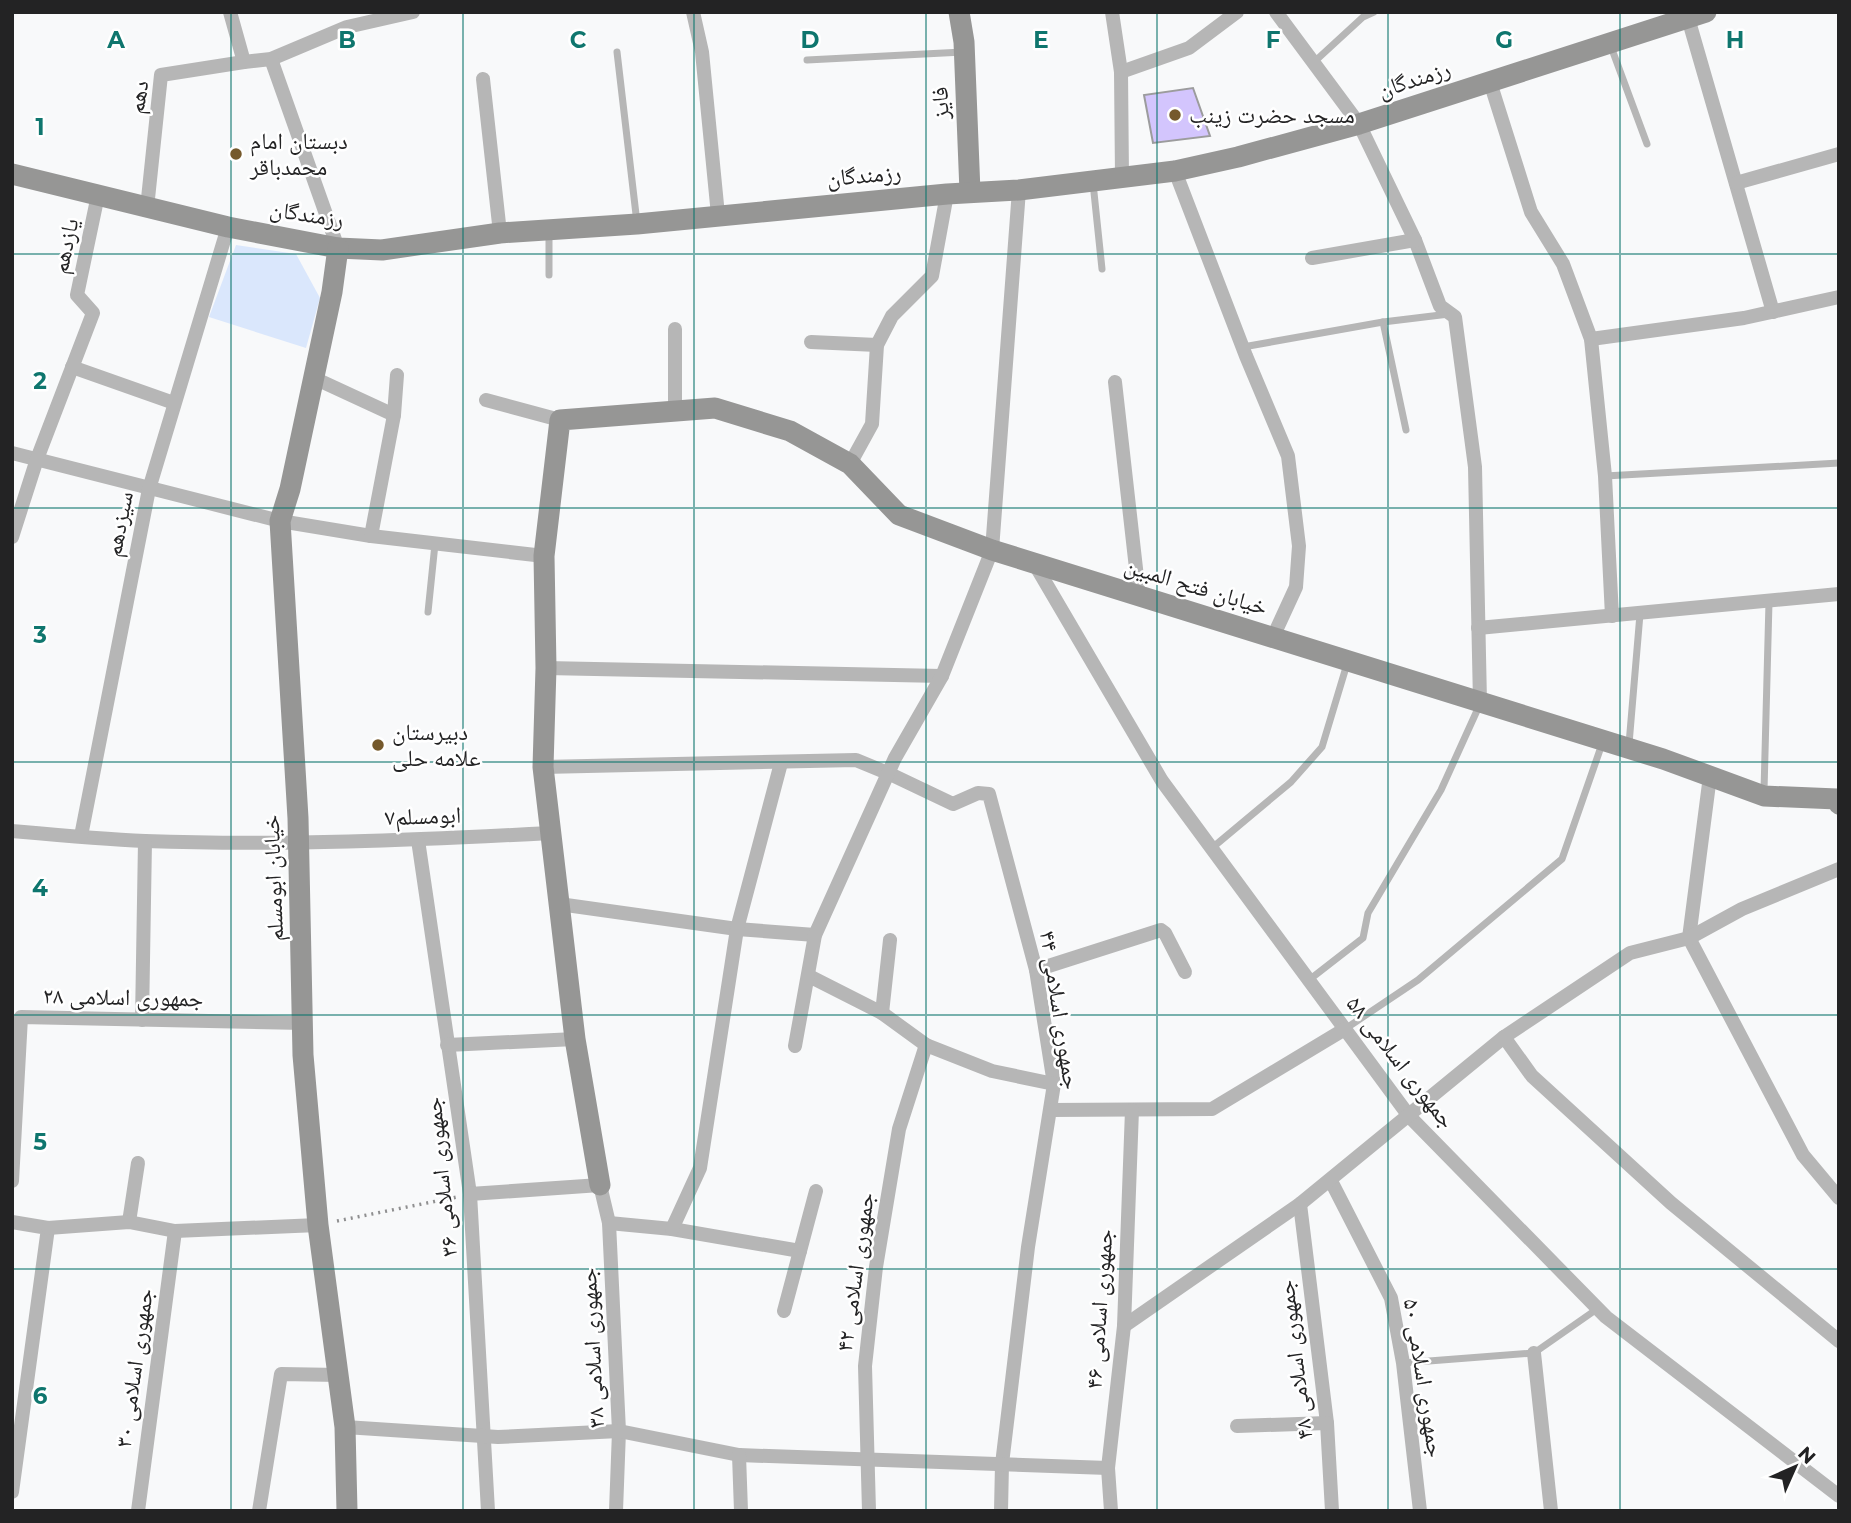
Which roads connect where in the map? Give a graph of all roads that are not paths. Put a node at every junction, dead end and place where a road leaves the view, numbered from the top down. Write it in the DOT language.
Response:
graph roads {
  1 [pos="230,12"];
  2 [pos="413,12"];
  3 [pos="693,12"];
  4 [pos="960,12"];
  5 [pos="1112,12"];
  6 [pos="1237,12"];
  7 [pos="1276,12"];
  8 [pos="1374,12"];
  9 [pos="1697,15"];
  10 [pos="346,20"];
  11 [pos="1655,20"];
  12 [pos="1610,43"];
  13 [pos="617,52"];
  14 [pos="964,52"];
  15 [pos="271,59"];
  16 [pos="807,60"];
  17 [pos="244,62"];
  18 [pos="1312,63"];
  19 [pos="1121,72"];
  20 [pos="483,79"];
  21 [pos="1490,82"];
  22 [pos="1359,124"];
  23 [pos="1647,144"];
  24 [pos="1839,154"];
  25 [pos="1175,171"];
  26 [pos="12,174"];
  27 [pos="1122,177"];
  28 [pos="1093,181"];
  29 [pos="1736,183"];
  30 [pos="1020,190"];
  31 [pos="970,192"];
  32 [pos="947,194"];
  33 [pos="99,195"];
  34 [pos="147,208"];
  35 [pos="718,215"];
  36 [pos="637,224"];
  37 [pos="228,227"];
  38 [pos="550,230"];
  39 [pos="500,233"];
  40 [pos="1415,240"];
  41 [pos="338,248"];
  42 [pos="1312,258"];
  43 [pos="1102,269"];
  44 [pos="549,275"];
  45 [pos="1839,297"];
  46 [pos="1773,312"];
  47 [pos="1451,314"];
  48 [pos="1383,322"];
  49 [pos="675,328"];
  50 [pos="1591,339"];
  51 [pos="811,342"];
  52 [pos="877,345"];
  53 [pos="1242,347"];
  54 [pos="72,367"];
  55 [pos="397,375"];
  56 [pos="314,378"];
  57 [pos="1115,382"];
  58 [pos="486,400"];
  59 [pos="174,403"];
  60 [pos="675,411"];
  61 [pos="394,415"];
  62 [pos="560,420"];
  63 [pos="1406,430"];
  64 [pos="12,453"];
  65 [pos="37,459"];
  66 [pos="1839,463"];
  67 [pos="850,464"];
  68 [pos="1605,475"];
  69 [pos="149,489"];
  70 [pos="281,522"];
  71 [pos="370,536"];
  72 [pos="12,537"];
  73 [pos="435,543"];
  74 [pos="992,550"];
  75 [pos="544,556"];
  76 [pos="1034,563"];
  77 [pos="1839,594"];
  78 [pos="1139,596"];
  79 [pos="1769,602"];
  80 [pos="428,612"];
  81 [pos="1640,614"];
  82 [pos="1612,616"];
  83 [pos="1478,628"];
  84 [pos="1273,637"];
  85 [pos="1348,661"];
  86 [pos="546,668"];
  87 [pos="942,676"];
  88 [pos="1480,702"];
  89 [pos="1604,740"];
  90 [pos="1629,748"];
  91 [pos="781,762"];
  92 [pos="543,767"];
  93 [pos="890,774"];
  94 [pos="1710,776"];
  95 [pos="1764,796"];
  96 [pos="1838,801"];
  97 [pos="12,831"];
  98 [pos="551,833"];
  99 [pos="82,836"];
  100 [pos="418,840"];
  101 [pos="145,841"];
  102 [pos="298,843"];
  103 [pos="1211,848"];
  104 [pos="1839,869"];
  105 [pos="559,904"];
  106 [pos="737,929"];
  107 [pos="815,935"];
  108 [pos="1689,938"];
  109 [pos="890,940"];
  110 [pos="1036,970"];
  111 [pos="1185,972"];
  112 [pos="809,976"];
  113 [pos="1309,980"];
  114 [pos="882,1013"];
  115 [pos="17,1017"];
  116 [pos="142,1020"];
  117 [pos="304,1023"];
  118 [pos="1345,1029"];
  119 [pos="1504,1037"];
  120 [pos="575,1039"];
  121 [pos="447,1045"];
  122 [pos="926,1045"];
  123 [pos="795,1046"];
  124 [pos="1054,1084"];
  125 [pos="1051,1110"];
  126 [pos="1132,1110"];
  127 [pos="1409,1116"];
  128 [pos="138,1163"];
  129 [pos="12,1181"];
  130 [pos="1331,1181"];
  131 [pos="600,1185"];
  132 [pos="816,1191"];
  133 [pos="470,1194"];
  134 [pos="1839,1198"];
  135 [pos="1300,1204"];
  136 [pos="12,1222"];
  137 [pos="129,1222"];
  138 [pos="609,1223"];
  139 [pos="318,1225"];
  140 [pos="48,1228"];
  141 [pos="672,1229"];
  142 [pos="175,1231"];
  143 [pos="800,1251"];
  144 [pos="1598,1309"];
  145 [pos="784,1311"];
  146 [pos="1124,1326"];
  147 [pos="1839,1341"];
  148 [pos="1534,1353"];
  149 [pos="1403,1363"];
  150 [pos="340,1375"];
  151 [pos="1327,1423"];
  152 [pos="1237,1426"];
  153 [pos="345,1427"];
  154 [pos="619,1431"];
  155 [pos="483,1435"];
  156 [pos="739,1455"];
  157 [pos="867,1460"];
  158 [pos="1002,1465"];
  159 [pos="1108,1468"];
  160 [pos="12,1492"];
  161 [pos="1839,1496"];
  162 [pos="138,1511"];
  163 [pos="259,1511"];
  164 [pos="347,1511"];
  165 [pos="488,1511"];
  166 [pos="616,1511"];
  167 [pos="741,1511"];
  168 [pos="869,1511"];
  169 [pos="1001,1511"];
  170 [pos="1111,1511"];
  171 [pos="1332,1511"];
  172 [pos="1420,1511"];
  173 [pos="1551,1511"];
  1 -- 17 [label="street"];
  2 -- 10 [label="street"];
  3 -- 35 [label="street"];
  4 -- 14 [label="street, فایز"];
  5 -- 19 [label="street"];
  6 -- 19 [label="street"];
  7 -- 18 [label="street"];
  8 -- 18 [label="lane"];
  9 -- 11 [label="street, رزمندگان"];
  9 -- 29 [label="street"];
  10 -- 15 [label="street"];
  11 -- 12 [label="street, رزمندگان"];
  12 -- 21 [label="street, رزمندگان"];
  12 -- 23 [label="lane"];
  13 -- 36 [label="lane"];
  14 -- 16 [label="lane"];
  14 -- 31 [label="street, فایز"];
  15 -- 17 [label="street"];
  15 -- 41 [label="street"];
  17 -- 34 [label="street, دهم"];
  18 -- 22 [label="street"];
  19 -- 27 [label="street"];
  20 -- 39 [label="street"];
  21 -- 22 [label="street, رزمندگان"];
  21 -- 50 [label="street"];
  22 -- 25 [label="street, رزمندگان"];
  22 -- 40 [label="street"];
  24 -- 29 [label="street"];
  25 -- 27 [label="street, رزمندگان"];
  25 -- 53 [label="street"];
  26 -- 33 [label="street, رزمندگان"];
  27 -- 28 [label="street, رزمندگان"];
  28 -- 30 [label="street, رزمندگان"];
  28 -- 43 [label="lane"];
  29 -- 46 [label="street"];
  30 -- 31 [label="street, رزمندگان"];
  30 -- 74 [label="street"];
  31 -- 32 [label="street, رزمندگان"];
  32 -- 35 [label="street, رزمندگان"];
  32 -- 52 [label="street"];
  33 -- 34 [label="street, رزمندگان"];
  33 -- 54 [label="street, یازدهم"];
  34 -- 37 [label="street, رزمندگان"];
  35 -- 36 [label="street, رزمندگان"];
  36 -- 38 [label="street, رزمندگان"];
  37 -- 41 [label="street, رزمندگان"];
  37 -- 59 [label="street, سیزدهم"];
  38 -- 39 [label="street, رزمندگان"];
  38 -- 44 [label="lane"];
  39 -- 41 [label="street, رزمندگان"];
  40 -- 42 [label="street"];
  40 -- 47 [label="street"];
  41 -- 56 [label="street, خیابان ابومسلم"];
  45 -- 46 [label="street"];
  46 -- 50 [label="street"];
  47 -- 48 [label="lane"];
  47 -- 83 [label="street"];
  48 -- 53 [label="lane"];
  48 -- 63 [label="lane"];
  49 -- 60 [label="street"];
  50 -- 68 [label="street"];
  51 -- 52 [label="street"];
  52 -- 67 [label="street"];
  53 -- 84 [label="street"];
  54 -- 59 [label="street"];
  54 -- 65 [label="street, یازدهم"];
  55 -- 61 [label="street"];
  56 -- 61 [label="street"];
  56 -- 70 [label="street, خیابان ابومسلم"];
  57 -- 78 [label="street"];
  58 -- 62 [label="street"];
  59 -- 69 [label="street, سیزدهم"];
  60 -- 62 [label="street, خیابان فتح المبین"];
  60 -- 67 [label="street, خیابان فتح المبین"];
  61 -- 71 [label="street"];
  62 -- 75 [label="street"];
  64 -- 65 [label="street"];
  65 -- 69 [label="street"];
  65 -- 72 [label="street, یازدهم"];
  66 -- 68 [label="lane"];
  67 -- 74 [label="street, خیابان فتح المبین"];
  68 -- 82 [label="street"];
  69 -- 70 [label="street"];
  69 -- 99 [label="street, سیزدهم"];
  70 -- 71 [label="street"];
  70 -- 102 [label="street, خیابان ابومسلم"];
  71 -- 73 [label="street"];
  73 -- 75 [label="street"];
  73 -- 80 [label="lane"];
  74 -- 76 [label="street, خیابان فتح المبین"];
  74 -- 87 [label="street"];
  75 -- 86 [label="street"];
  76 -- 78 [label="street, خیابان فتح المبین"];
  76 -- 103 [label="street, جمهوری اسلامی ۵۸"];
  77 -- 79 [label="street"];
  78 -- 84 [label="street, خیابان فتح المبین"];
  79 -- 81 [label="street"];
  79 -- 95 [label="lane"];
  81 -- 82 [label="street"];
  81 -- 90 [label="lane"];
  82 -- 83 [label="street"];
  83 -- 88 [label="street"];
  84 -- 85 [label="street, خیابان فتح المبین"];
  85 -- 88 [label="street, خیابان فتح المبین"];
  85 -- 103 [label="lane"];
  86 -- 87 [label="street"];
  86 -- 92 [label="street"];
  87 -- 93 [label="street"];
  88 -- 89 [label="street, خیابان فتح المبین"];
  88 -- 113 [label="lane"];
  89 -- 90 [label="street, خیابان فتح المبین"];
  89 -- 118 [label="lane"];
  90 -- 94 [label="street, خیابان فتح المبین"];
  91 -- 92 [label="street"];
  91 -- 93 [label="street"];
  91 -- 106 [label="street"];
  92 -- 98 [label="street"];
  93 -- 107 [label="street"];
  93 -- 110 [label="street, جمهوری اسلامی ۴۴"];
  94 -- 95 [label="street, خیابان فتح المبین"];
  94 -- 108 [label="street"];
  95 -- 96 [label="street, خیابان فتح المبین"];
  97 -- 99 [label="street, ابومسلم۷"];
  98 -- 100 [label="street, ابومسلم۷"];
  98 -- 105 [label="street"];
  99 -- 101 [label="street, ابومسلم۷"];
  100 -- 102 [label="street, ابومسلم۷"];
  100 -- 121 [label="street, جمهوری اسلامی ۳۶"];
  101 -- 102 [label="street, ابومسلم۷"];
  101 -- 116 [label="street"];
  102 -- 117 [label="street, خیابان ابومسلم"];
  103 -- 113 [label="street, جمهوری اسلامی ۵۸"];
  104 -- 108 [label="street"];
  105 -- 106 [label="street"];
  105 -- 120 [label="street"];
  106 -- 107 [label="street"];
  106 -- 141 [label="street"];
  107 -- 112 [label="street"];
  108 -- 119 [label="street"];
  108 -- 134 [label="street"];
  109 -- 114 [label="street"];
  110 -- 111 [label="street"];
  110 -- 124 [label="street, جمهوری اسلامی ۴۴"];
  112 -- 114 [label="street"];
  112 -- 123 [label="street"];
  113 -- 118 [label="street, جمهوری اسلامی ۵۸"];
  114 -- 122 [label="street"];
  115 -- 116 [label="street, جمهوری اسلامی ۲۸"];
  115 -- 129 [label="street, جمهوری اسلامی ۲۸"];
  116 -- 117 [label="street, جمهوری اسلامی ۲۸"];
  117 -- 139 [label="street, خیابان ابومسلم"];
  118 -- 126 [label="street"];
  118 -- 127 [label="street, جمهوری اسلامی ۵۸"];
  119 -- 127 [label="street"];
  119 -- 147 [label="street"];
  120 -- 121 [label="street"];
  120 -- 131 [label="street"];
  121 -- 133 [label="street, جمهوری اسلامی ۳۶"];
  122 -- 124 [label="street"];
  122 -- 157 [label="street, جمهوری اسلامی ۴۲"];
  124 -- 125 [label="street, جمهوری اسلامی ۴۴"];
  125 -- 126 [label="street"];
  125 -- 158 [label="street, جمهوری اسلامی ۴۴"];
  126 -- 146 [label="street, جمهوری اسلامی ۴۶"];
  127 -- 130 [label="street"];
  127 -- 144 [label="street, جمهوری اسلامی ۵۸"];
  128 -- 137 [label="street"];
  130 -- 135 [label="street"];
  130 -- 149 [label="street, جمهوری اسلامی ۵۰"];
  131 -- 133 [label="street"];
  131 -- 138 [label="street, جمهوری اسلامی ۳۸"];
  132 -- 143 [label="street"];
  133 -- 155 [label="street, جمهوری اسلامی ۳۶"];
  135 -- 146 [label="street"];
  135 -- 151 [label="street, جمهوری اسلامی ۴۸"];
  136 -- 140 [label="street"];
  137 -- 140 [label="street"];
  137 -- 142 [label="street"];
  138 -- 141 [label="street"];
  138 -- 154 [label="street, جمهوری اسلامی ۳۸"];
  139 -- 142 [label="street"];
  139 -- 150 [label="street, خیابان ابومسلم"];
  140 -- 160 [label="street"];
  141 -- 143 [label="street"];
  142 -- 162 [label="street, جمهوری اسلامی ۳۰"];
  143 -- 145 [label="street"];
  144 -- 148 [label="lane"];
  144 -- 161 [label="street, جمهوری اسلامی ۵۸"];
  146 -- 159 [label="street, جمهوری اسلامی ۴۶"];
  148 -- 149 [label="lane"];
  148 -- 173 [label="street"];
  149 -- 172 [label="street, جمهوری اسلامی ۵۰"];
  150 -- 153 [label="street, خیابان ابومسلم"];
  150 -- 163 [label="street"];
  151 -- 152 [label="street"];
  151 -- 171 [label="street, جمهوری اسلامی ۴۸"];
  153 -- 155 [label="street"];
  153 -- 164 [label="street, خیابان ابومسلم"];
  154 -- 155 [label="street"];
  154 -- 156 [label="street"];
  154 -- 166 [label="street, جمهوری اسلامی ۳۸"];
  155 -- 165 [label="street, جمهوری اسلامی ۳۶"];
  156 -- 157 [label="street"];
  156 -- 167 [label="street"];
  157 -- 158 [label="street"];
  157 -- 168 [label="street, جمهوری اسلامی ۴۲"];
  158 -- 159 [label="street"];
  158 -- 169 [label="street, جمهوری اسلامی ۴۴"];
  159 -- 170 [label="street, جمهوری اسلامی ۴۶"];
}
